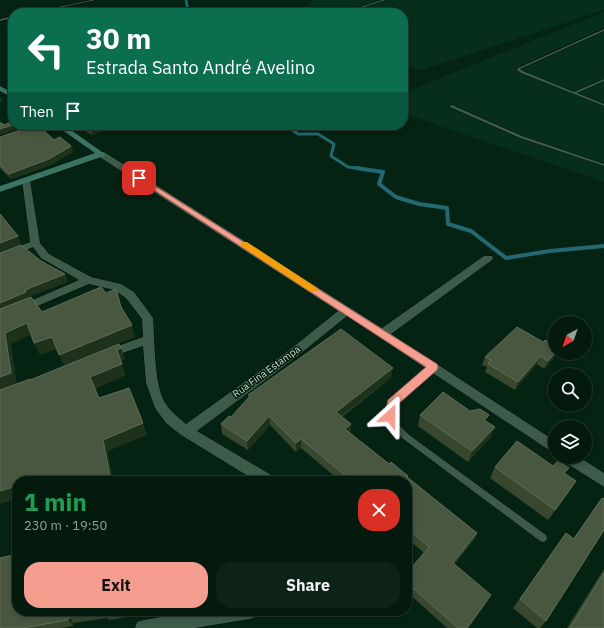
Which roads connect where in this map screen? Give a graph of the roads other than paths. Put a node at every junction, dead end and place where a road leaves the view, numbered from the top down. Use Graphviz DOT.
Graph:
graph roads {
  1 [pos="95,0"];
  2 [pos="385,0"];
  3 [pos="56,8"];
  4 [pos="358,8"];
  5 [pos="604,30"];
  6 [pos="604,80"];
  7 [pos="574,93"];
  8 [pos="604,105"];
  9 [pos="451,106"];
  10 [pos="29,130"];
  11 [pos="66,130"];
  12 [pos="0,140"];
  13 [pos="101,154"];
  14 [pos="604,165"];
  15 [pos="26,180"];
  16 [pos="0,189"];
  17 [pos="35,243"];
  18 [pos="0,258"];
  19 [pos="488,258"];
  20 [pos="88,280"];
  21 [pos="346,311"];
  22 [pos="0,318"];
  23 [pos="382,334"];
  24 [pos="149,339"];
  25 [pos="94,360"];
  26 [pos="434,367"];
  27 [pos="186,431"];
  28 [pos="548,443"];
  29 [pos="578,464"];
  30 [pos="260,476"];
  31 [pos="604,481"];
  32 [pos="543,538"];
  33 [pos="219,616"];
  34 [pos="143,628"];
  1 -- 3 [label="lane"];
  2 -- 4 [label="lane"];
  5 -- 7 [label="lane"];
  6 -- 7 [label="lane"];
  7 -- 8 [label="lane"];
  9 -- 14 [label="lane"];
  10 -- 12 [label="street"];
  11 -- 13 [label="main road"];
  13 -- 15 [label="main road"];
  13 -- 21 [label="street"];
  15 -- 16 [label="main road"];
  15 -- 17 [label="street"];
  17 -- 18 [label="street"];
  17 -- 20 [label="street"];
  19 -- 23 [label="street"];
  20 -- 22 [label="street"];
  20 -- 24 [label="street"];
  21 -- 23 [label="street"];
  21 -- 27 [label="street, Rua Fina Estampa"];
  23 -- 26 [label="street"];
  24 -- 25 [label="street"];
  24 -- 27 [label="street"];
  26 -- 28 [label="street"];
  26 -- 32 [label="lane"];
  27 -- 30 [label="street"];
  29 -- 31 [label="street"];
  33 -- 34 [label="street"];
}
